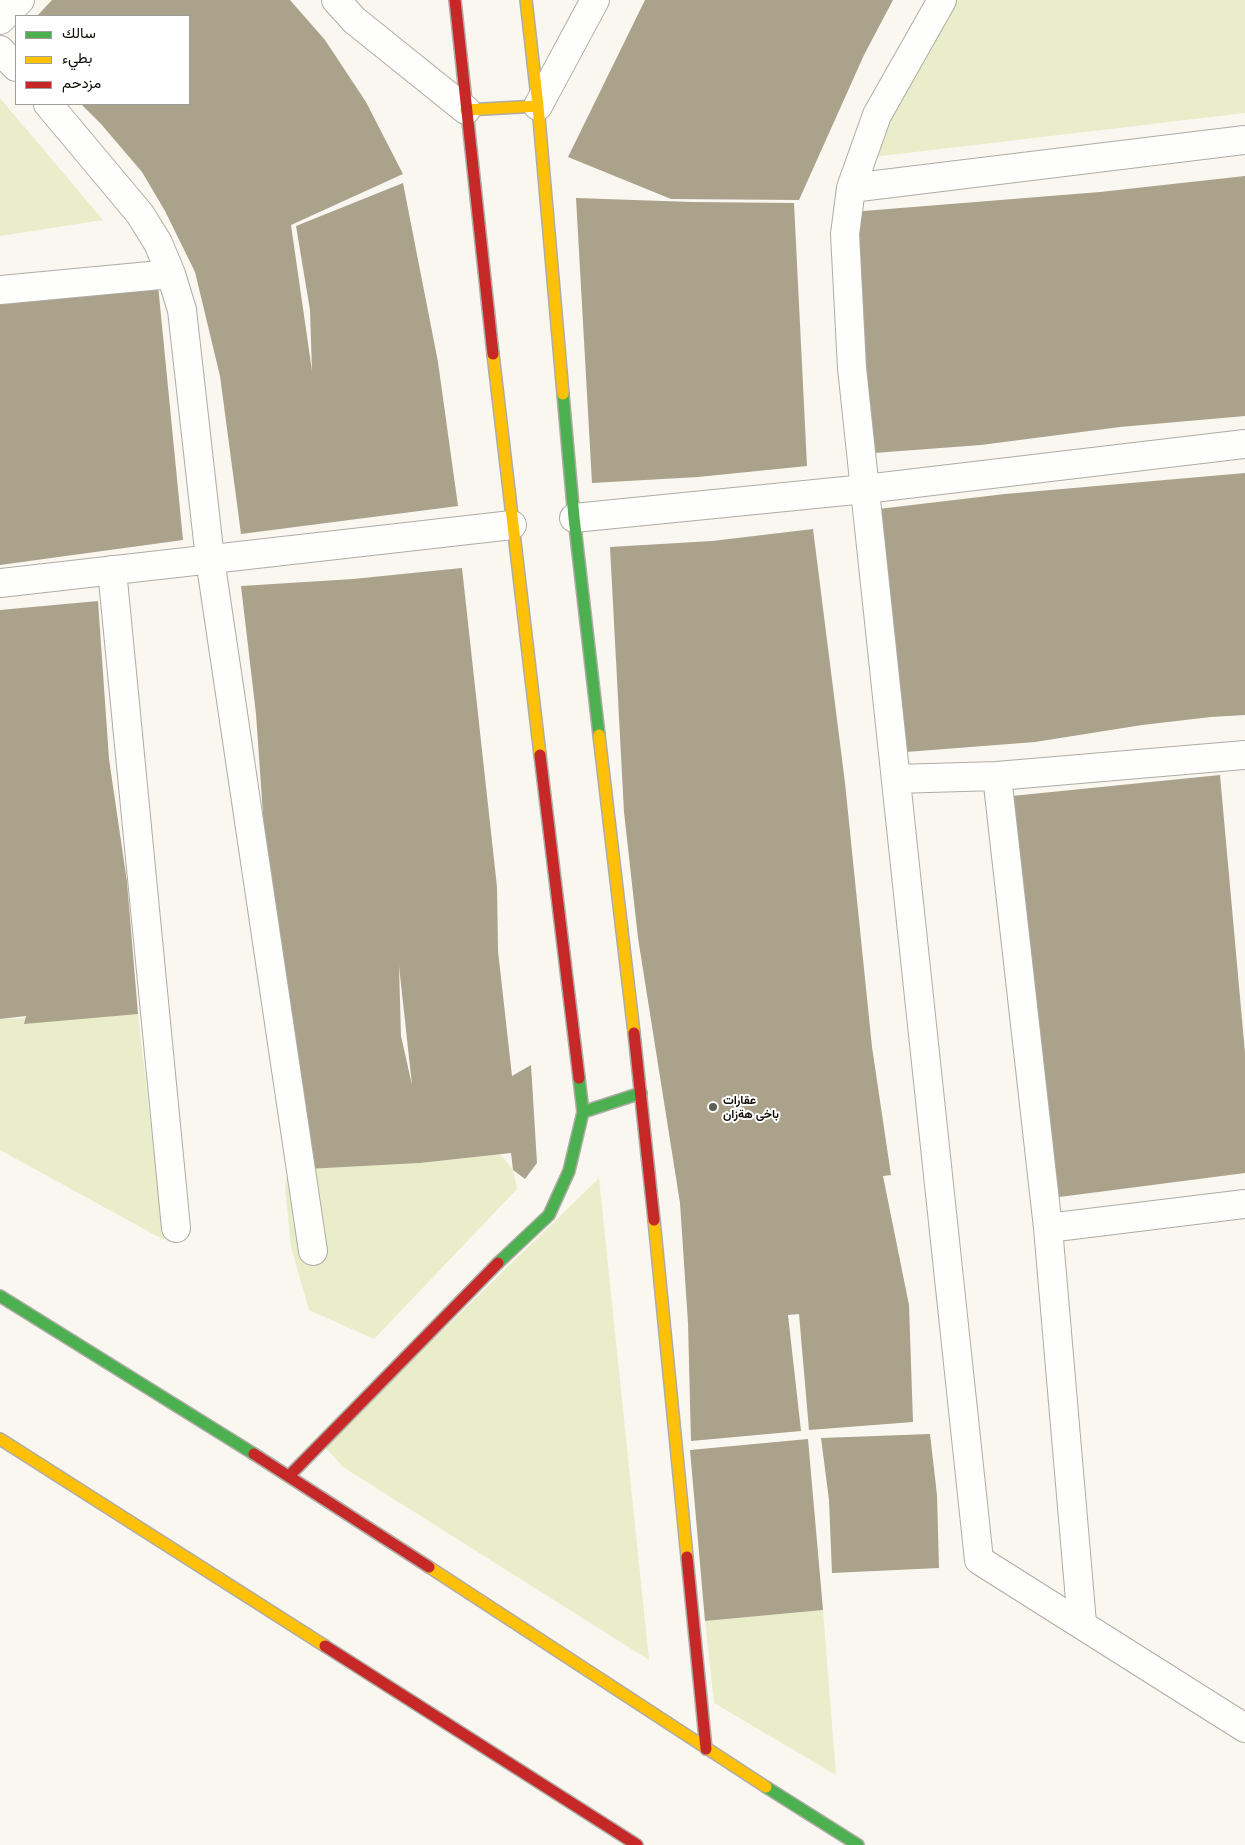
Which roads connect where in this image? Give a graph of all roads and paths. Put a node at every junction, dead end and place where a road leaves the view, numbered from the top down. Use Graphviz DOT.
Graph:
graph roads {
  1 [pos="20,0"];
  2 [pos="336,0"];
  3 [pos="455,0"];
  4 [pos="526,0"];
  5 [pos="594,0"];
  6 [pos="942,0"];
  7 [pos="0,20"];
  8 [pos="0,50"];
  9 [pos="15,66"];
  10 [pos="49,105"];
  11 [pos="538,106"];
  12 [pos="466,110"];
  13 [pos="1245,140"];
  14 [pos="851,188"];
  15 [pos="171,274"];
  16 [pos="0,290"];
  17 [pos="1245,444"];
  18 [pos="865,489"];
  19 [pos="574,518"];
  20 [pos="512,525"];
  21 [pos="210,559"];
  22 [pos="112,570"];
  23 [pos="0,583"];
  24 [pos="1245,755"];
  25 [pos="998,776"];
  26 [pos="896,779"];
  27 [pos="642,1093"];
  28 [pos="583,1112"];
  29 [pos="1245,1204"];
  30 [pos="176,1228"];
  31 [pos="1048,1228"];
  32 [pos="312,1251"];
  33 [pos="0,1296"];
  34 [pos="0,1439"];
  35 [pos="289,1476"];
  36 [pos="1082,1623"];
  37 [pos="1245,1728"];
  38 [pos="706,1749"];
  39 [pos="637,1845"];
  40 [pos="858,1845"];
  1 -- 7 [label="street"];
  2 -- 12 [label="street"];
  3 -- 12 [label="street"];
  4 -- 11 [label="street"];
  5 -- 11 [label="street"];
  6 -- 14 [label="street"];
  8 -- 9 [label="street"];
  10 -- 15 [label="street"];
  11 -- 12 [label="street"];
  11 -- 19 [label="street"];
  12 -- 20 [label="street"];
  13 -- 14 [label="street"];
  14 -- 18 [label="street"];
  15 -- 16 [label="street"];
  15 -- 21 [label="street"];
  17 -- 18 [label="street"];
  18 -- 19 [label="street"];
  18 -- 26 [label="street"];
  19 -- 27 [label="street"];
  20 -- 21 [label="street"];
  20 -- 28 [label="street"];
  21 -- 22 [label="street"];
  21 -- 32 [label="street"];
  22 -- 23 [label="street"];
  22 -- 30 [label="street"];
  24 -- 25 [label="street"];
  25 -- 26 [label="street"];
  25 -- 31 [label="street"];
  26 -- 36 [label="street"];
  27 -- 28 [label="street"];
  27 -- 38 [label="street"];
  28 -- 35 [label="street"];
  29 -- 31 [label="street"];
  31 -- 36 [label="street"];
  33 -- 35 [label="street"];
  34 -- 39 [label="street"];
  35 -- 38 [label="street"];
  36 -- 37 [label="street"];
  38 -- 40 [label="street"];
}
